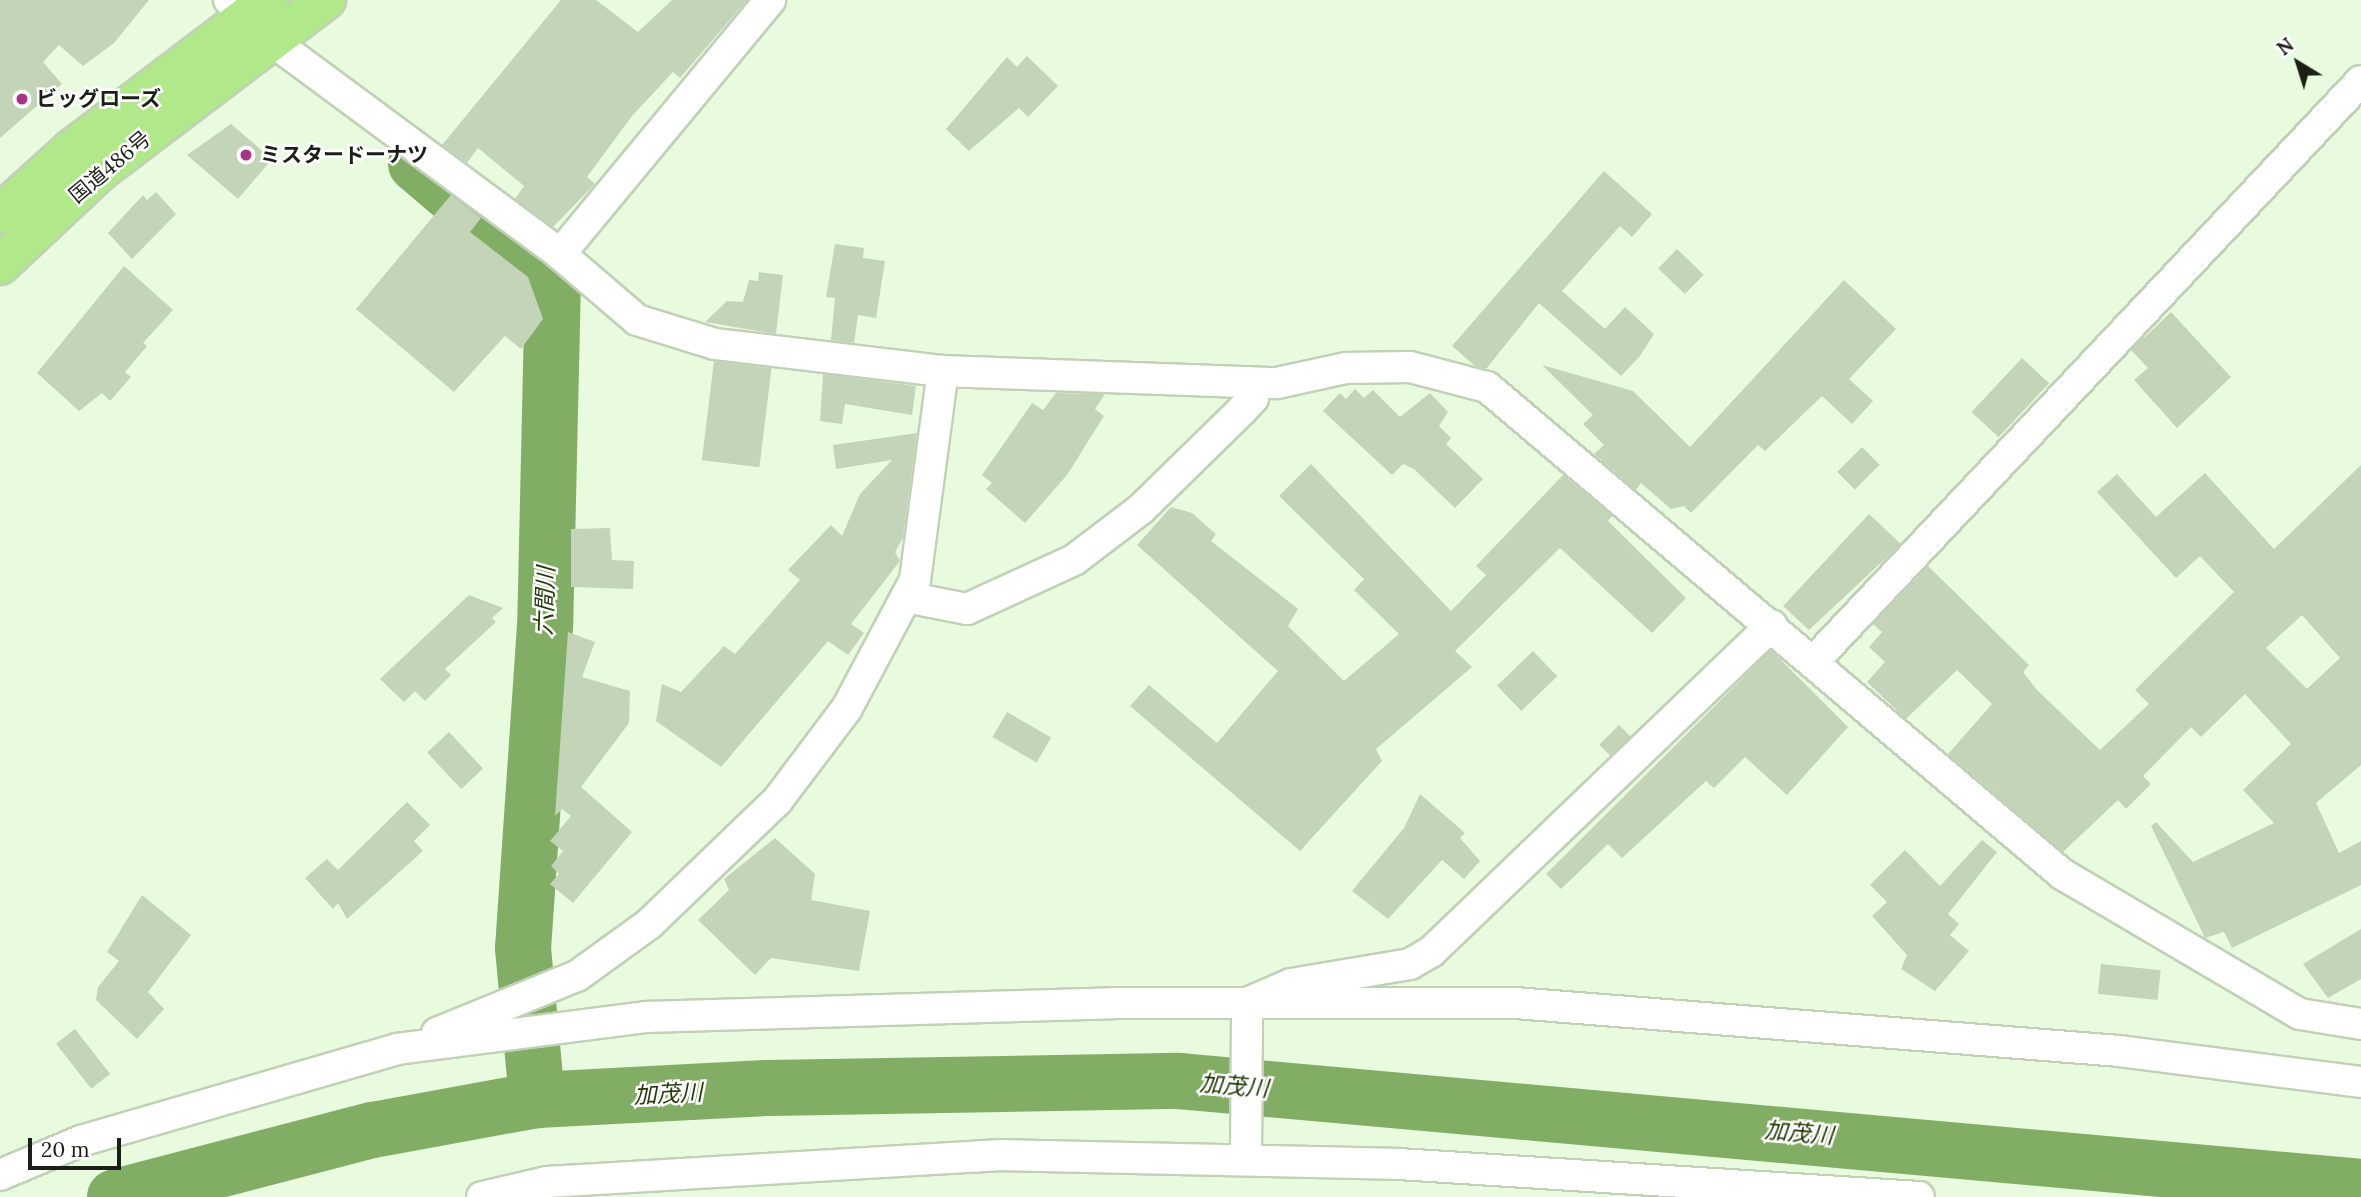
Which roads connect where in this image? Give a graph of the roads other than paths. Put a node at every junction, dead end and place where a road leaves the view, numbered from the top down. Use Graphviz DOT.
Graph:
graph roads {
  1 [pos="326,0"];
  2 [pos="770,0"];
  3 [pos="254,14"];
  4 [pos="2361,80"];
  5 [pos="0,214"];
  6 [pos="559,254"];
  7 [pos="0,265"];
  8 [pos="943,371"];
  9 [pos="1250,382"];
  10 [pos="906,597"];
  11 [pos="1772,625"];
  12 [pos="1814,662"];
  13 [pos="1247,1003"];
  14 [pos="2361,1024"];
  15 [pos="397,1049"];
  16 [pos="2361,1082"];
  17 [pos="1246,1160"];
  18 [pos="0,1175"];
  19 [pos="1671,1188"];
  20 [pos="482,1197"];
  21 [pos="1919,1197"];
  1 -- 3 [label="highway, 国道486号"];
  2 -- 6 [label="street"];
  3 -- 5 [label="highway, 国道486号"];
  3 -- 6 [label="street"];
  3 -- 7 [label="highway, 国道486号"];
  4 -- 12 [label="street"];
  6 -- 8 [label="street"];
  8 -- 9 [label="street"];
  8 -- 10 [label="street"];
  9 -- 10 [label="street"];
  9 -- 11 [label="street"];
  10 -- 15 [label="street"];
  11 -- 12 [label="street"];
  11 -- 13 [label="street"];
  12 -- 14 [label="street"];
  13 -- 15 [label="street"];
  13 -- 16 [label="street"];
  13 -- 17 [label="street"];
  15 -- 18 [label="street"];
  17 -- 19 [label="street"];
  17 -- 20 [label="street"];
  19 -- 21 [label="street"];
}
